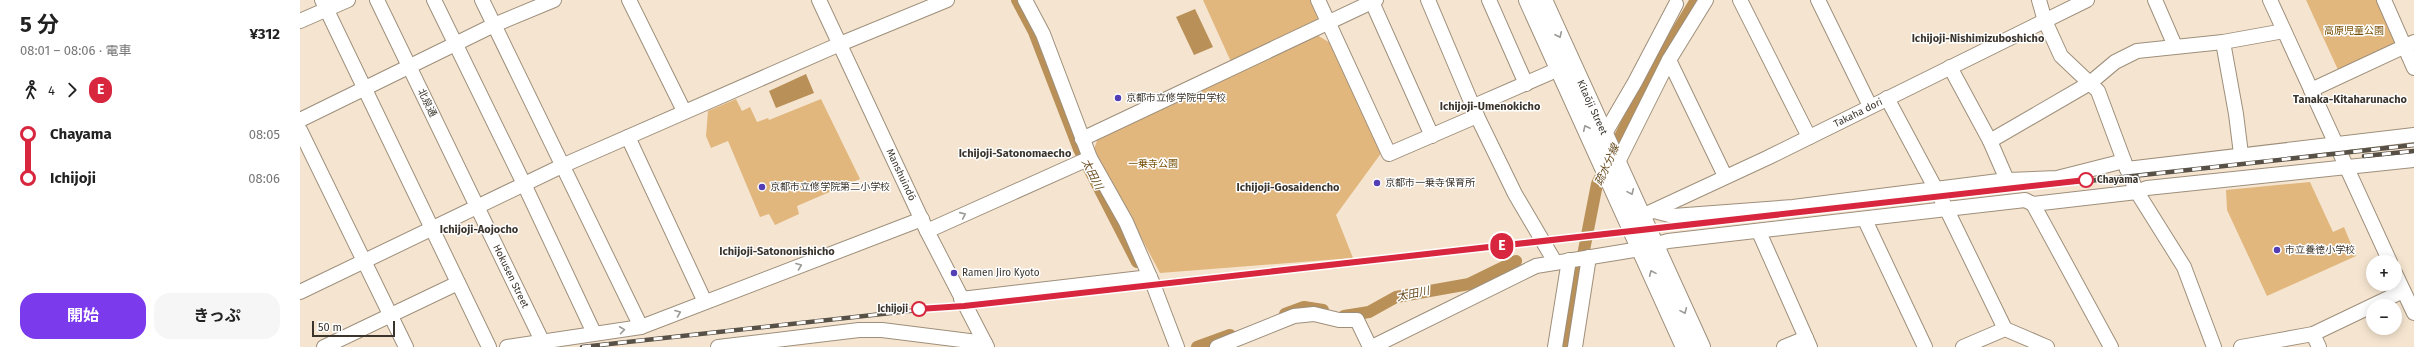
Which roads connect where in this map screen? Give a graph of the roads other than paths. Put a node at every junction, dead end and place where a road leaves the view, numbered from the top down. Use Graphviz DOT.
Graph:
graph roads {
  1 [pos="348,0"];
  2 [pos="377,0"];
  3 [pos="434,0"];
  4 [pos="482,0"];
  5 [pos="554,0"];
  6 [pos="629,0"];
  7 [pos="819,0"];
  8 [pos="947,0"];
  9 [pos="1025,0"];
  10 [pos="1318,0"];
  11 [pos="1428,0"];
  12 [pos="1489,0"];
  13 [pos="1528,0"];
  14 [pos="1543,0"];
  15 [pos="1706,0"];
  16 [pos="1740,0"];
  17 [pos="1818,0"];
  18 [pos="2039,0"];
  19 [pos="2087,0"];
  20 [pos="2155,0"];
  21 [pos="2270,0"];
  22 [pos="2384,0"];
  23 [pos="1374,1"];
  24 [pos="324,4"];
  25 [pos="1681,14"];
  26 [pos="300,21"];
  27 [pos="2045,21"];
  28 [pos="1328,23"];
  29 [pos="494,26"];
  30 [pos="2284,31"];
  31 [pos="2223,42"];
  32 [pos="840,44"];
  33 [pos="2409,44"];
  34 [pos="456,45"];
  35 [pos="2175,46"];
  36 [pos="1668,60"];
  37 [pos="1565,66"];
  38 [pos="410,67"];
  39 [pos="1950,67"];
  40 [pos="2414,68"];
  41 [pos="2090,83"];
  42 [pos="1526,84"];
  43 [pos="365,89"];
  44 [pos="2311,90"];
  45 [pos="1887,98"];
  46 [pos="1870,106"];
  47 [pos="684,111"];
  48 [pos="1475,111"];
  49 [pos="300,120"];
  50 [pos="300,130"];
  51 [pos="2414,135"];
  52 [pos="1432,136"];
  53 [pos="628,137"];
  54 [pos="1809,137"];
  55 [pos="1082,140"];
  56 [pos="1990,141"];
  57 [pos="2336,145"];
  58 [pos="2240,154"];
  59 [pos="1608,158"];
  60 [pos="1086,159"];
  61 [pos="2414,160"];
  62 [pos="564,165"];
  63 [pos="2126,165"];
  64 [pos="2347,168"];
  65 [pos="1725,176"];
  66 [pos="2007,180"];
  67 [pos="524,184"];
  68 [pos="1936,189"];
  69 [pos="2137,192"];
  70 [pos="2033,204"];
  71 [pos="477,206"];
  72 [pos="1947,210"];
  73 [pos="1641,216"];
  74 [pos="1865,220"];
  75 [pos="925,225"];
  76 [pos="432,229"];
  77 [pos="1759,232"];
  78 [pos="1648,247"];
  79 [pos="2387,255"];
  80 [pos="1579,258"];
  81 [pos="365,262"];
  82 [pos="1555,262"];
  83 [pos="1145,278"];
  84 [pos="458,283"];
  85 [pos="2403,291"];
  86 [pos="300,292"];
  87 [pos="961,299"];
  88 [pos="706,302"];
  89 [pos="2414,313"];
  90 [pos="391,315"];
  91 [pos="641,327"];
  92 [pos="2005,329"];
  93 [pos="594,334"];
  94 [pos="2313,334"];
  95 [pos="1808,342"];
  96 [pos="544,344"];
  97 [pos="755,345"];
  98 [pos="986,345"];
  99 [pos="1177,346"];
  100 [pos="324,347"];
  101 [pos="406,347"];
  102 [pos="489,347"];
  103 [pos="507,347"];
  104 [pos="718,347"];
  105 [pos="1217,347"];
  106 [pos="1371,347"];
  107 [pos="1555,347"];
  108 [pos="1575,347"];
  109 [pos="1685,347"];
  110 [pos="1701,347"];
  111 [pos="1784,347"];
  112 [pos="1925,347"];
  113 [pos="1963,347"];
  114 [pos="2047,347"];
  115 [pos="2111,347"];
  116 [pos="2214,347"];
  117 [pos="2241,347"];
  118 [pos="2319,347"];
  1 -- 24 [label="street"];
  2 -- 38 [label="street, 北泉通"];
  3 -- 34 [label="street"];
  4 -- 29 [label="street"];
  5 -- 29 [label="street"];
  6 -- 47 [label="street"];
  7 -- 32 [label="street, Manshuindō"];
  8 -- 32 [label="street"];
  9 -- 55 [label="street"];
  10 -- 28 [label="street"];
  11 -- 48 [label="street"];
  12 -- 42 [label="street"];
  13 -- 37 [label="main road, Kitaōji Street"];
  14 -- 37 [label="main road, Kitaōji Street, one-way"];
  15 -- 25 [label="street"];
  16 -- 54 [label="street"];
  17 -- 46 [label="street"];
  18 -- 27 [label="street"];
  19 -- 27 [label="street, Takaha dori"];
  20 -- 35 [label="street"];
  21 -- 30 [label="street"];
  22 -- 33 [label="street"];
  23 -- 28 [label="street"];
  23 -- 52 [label="street"];
  24 -- 26 [label="street"];
  24 -- 43 [label="street"];
  25 -- 36 [label="street"];
  25 -- 59 [label="street"];
  27 -- 39 [label="street, Takaha dori"];
  27 -- 41 [label="street"];
  28 -- 52 [label="street"];
  28 -- 55 [label="street"];
  29 -- 34 [label="street"];
  29 -- 62 [label="street"];
  30 -- 31 [label="street"];
  30 -- 44 [label="street"];
  31 -- 35 [label="street"];
  31 -- 58 [label="street"];
  32 -- 47 [label="street"];
  32 -- 75 [label="street, Manshuindō"];
  33 -- 40 [label="street"];
  33 -- 44 [label="street"];
  34 -- 38 [label="street"];
  34 -- 67 [label="street"];
  35 -- 41 [label="street"];
  36 -- 59 [label="street"];
  36 -- 65 [label="street"];
  37 -- 42 [label="street"];
  37 -- 59 [label="main road, Kitaōji Street"];
  38 -- 43 [label="street"];
  38 -- 71 [label="street, 北泉通"];
  39 -- 45 [label="street, Takaha dori"];
  39 -- 56 [label="street"];
  41 -- 56 [label="street"];
  41 -- 63 [label="street"];
  42 -- 48 [label="street"];
  43 -- 49 [label="street"];
  43 -- 76 [label="street"];
  44 -- 57 [label="street"];
  45 -- 46 [label="street, Takaha dori"];
  45 -- 68 [label="street"];
  46 -- 54 [label="street, Takaha dori"];
  47 -- 53 [label="street"];
  48 -- 52 [label="street"];
  48 -- 82 [label="street"];
  50 -- 81 [label="street"];
  51 -- 57 [label="street"];
  53 -- 62 [label="street"];
  53 -- 88 [label="street"];
  54 -- 65 [label="street, Takaha dori"];
  55 -- 60 [label="street"];
  56 -- 66 [label="street"];
  57 -- 58 [label="street"];
  57 -- 64 [label="street"];
  58 -- 63 [label="street"];
  59 -- 73 [label="main road, Kitaōji Street"];
  75 -- 60 [label="street, one-way"];
  60 -- 83 [label="street"];
  61 -- 64 [label="street"];
  62 -- 67 [label="street"];
  62 -- 91 [label="street"];
  63 -- 66 [label="street"];
  63 -- 69 [label="street"];
  64 -- 69 [label="street"];
  64 -- 79 [label="street"];
  65 -- 73 [label="street, Takaha dori"];
  66 -- 68 [label="street"];
  67 -- 71 [label="street"];
  67 -- 93 [label="street"];
  68 -- 72 [label="street"];
  68 -- 73 [label="street"];
  69 -- 70 [label="street"];
  69 -- 116 [label="street"];
  70 -- 72 [label="street"];
  70 -- 115 [label="street"];
  71 -- 76 [label="street"];
  71 -- 96 [label="street, Hokusen Street"];
  72 -- 74 [label="street"];
  72 -- 92 [label="street"];
  73 -- 78 [label="main road, Kitaōji Street"];
  74 -- 77 [label="street"];
  74 -- 112 [label="street"];
  75 -- 87 [label="street, Manshuindō"];
  88 -- 75 [label="street, one-way"];
  76 -- 81 [label="street"];
  76 -- 84 [label="street"];
  77 -- 78 [label="street"];
  77 -- 95 [label="street"];
  78 -- 80 [label="street"];
  109 -- 78 [label="main road, Kitaōji Street, one-way"];
  78 -- 110 [label="main road, Kitaōji Street, one-way"];
  80 -- 82 [label="street"];
  80 -- 107 [label="street"];
  80 -- 108 [label="street"];
  81 -- 86 [label="street"];
  81 -- 90 [label="street"];
  82 -- 106 [label="street"];
  83 -- 87 [label="street"];
  83 -- 99 [label="street"];
  84 -- 90 [label="street"];
  84 -- 102 [label="street"];
  85 -- 89 [label="street"];
  85 -- 94 [label="street"];
  87 -- 98 [label="street, Manshuindō"];
  91 -- 88 [label="street, one-way"];
  90 -- 100 [label="street"];
  90 -- 101 [label="street"];
  93 -- 91 [label="street, one-way"];
  92 -- 113 [label="street"];
  92 -- 114 [label="street"];
  93 -- 96 [label="street"];
  94 -- 117 [label="street"];
  94 -- 118 [label="street"];
  95 -- 111 [label="street"];
  96 -- 103 [label="street"];
  97 -- 98 [label="street"];
  97 -- 104 [label="street"];
  105 -- 106 [label="street"];
}
